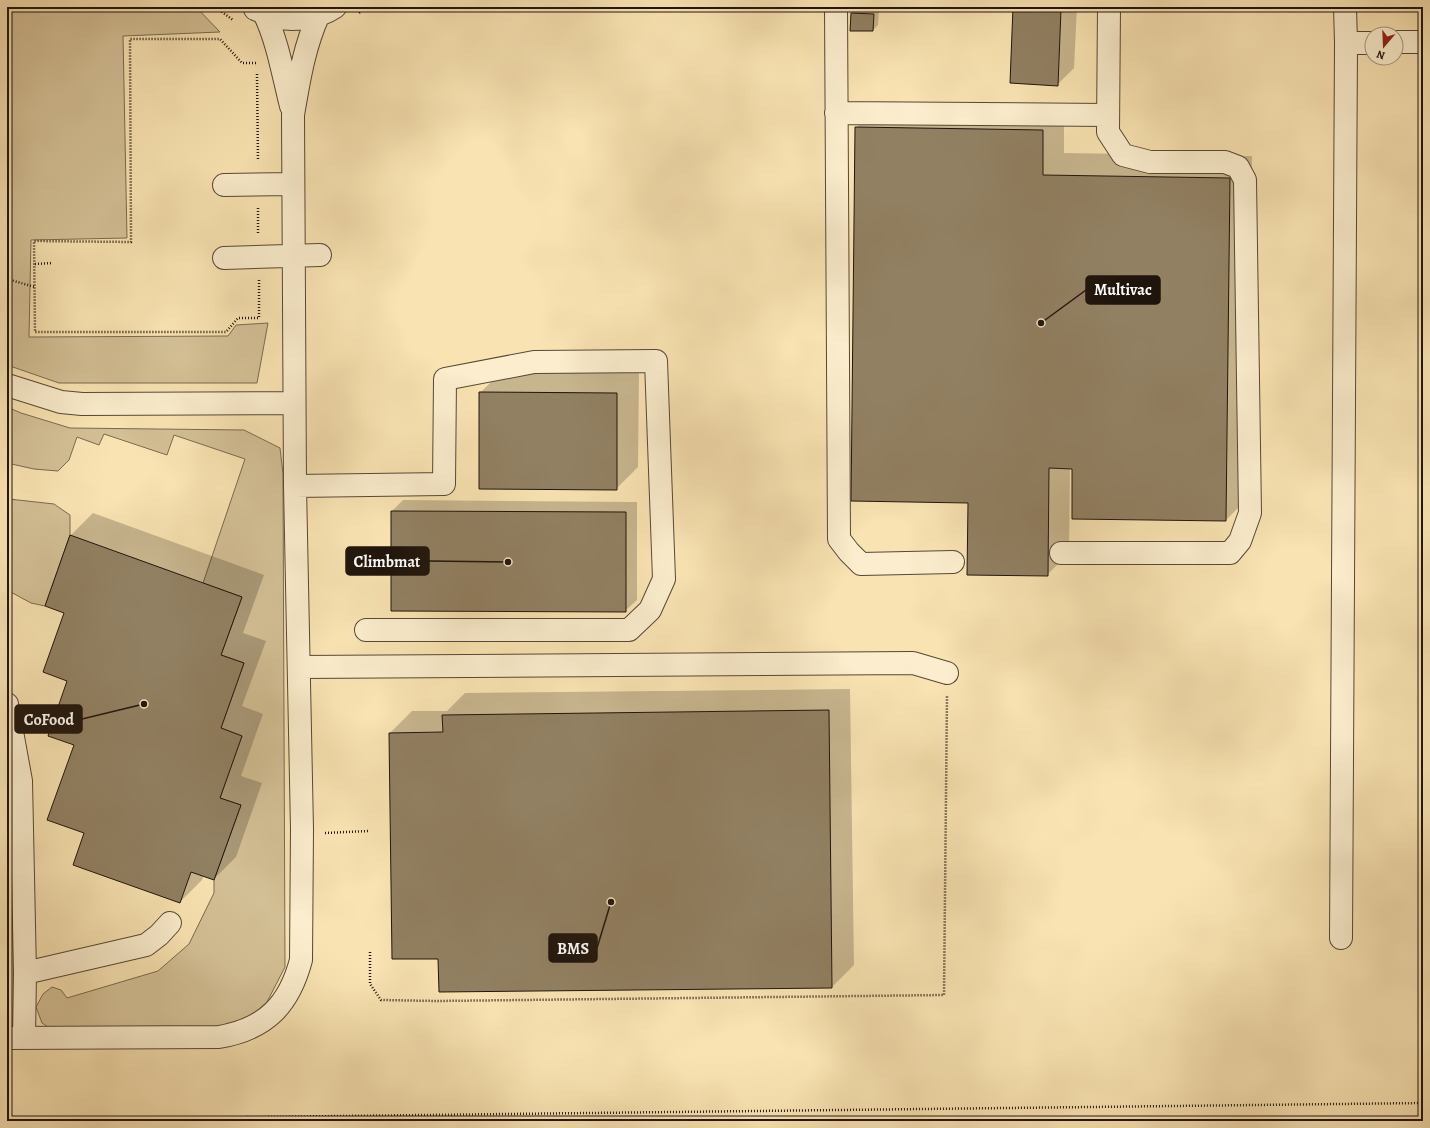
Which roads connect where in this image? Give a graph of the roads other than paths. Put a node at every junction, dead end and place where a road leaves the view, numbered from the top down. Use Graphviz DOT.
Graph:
graph roads {
  1 [pos="836,7"];
  2 [pos="1109,7"];
  3 [pos="1346,7"];
  4 [pos="257,10"];
  5 [pos="327,11"];
  6 [pos="1404,42"];
  7 [pos="1423,42"];
  8 [pos="1364,43"];
  9 [pos="1346,44"];
  10 [pos="836,113"];
  11 [pos="293,115"];
  12 [pos="1108,115"];
  13 [pos="293,184"];
  14 [pos="224,185"];
  15 [pos="320,255"];
  16 [pos="293,256"];
  17 [pos="224,258"];
  18 [pos="7,385"];
  19 [pos="294,404"];
  20 [pos="295,486"];
  21 [pos="1061,553"];
  22 [pos="953,562"];
  23 [pos="366,630"];
  24 [pos="299,667"];
  25 [pos="947,673"];
  26 [pos="7,704"];
  27 [pos="170,923"];
  28 [pos="1341,938"];
  29 [pos="25,973"];
  30 [pos="16,1038"];
  1 -- 10 [label="street"];
  2 -- 12 [label="street"];
  3 -- 9 [label="street"];
  4 -- 5 [label="street"];
  4 -- 11 [label="street"];
  5 -- 11 [label="street"];
  6 -- 7 [label="street"];
  8 -- 9 [label="street"];
  9 -- 28 [label="street"];
  10 -- 12 [label="street"];
  10 -- 22 [label="street"];
  11 -- 13 [label="street"];
  12 -- 21 [label="street"];
  13 -- 14 [label="street"];
  13 -- 16 [label="street"];
  15 -- 16 [label="street"];
  16 -- 17 [label="street"];
  16 -- 19 [label="street"];
  18 -- 19 [label="street"];
  19 -- 20 [label="street"];
  20 -- 23 [label="street"];
  20 -- 24 [label="street"];
  24 -- 25 [label="street"];
  24 -- 30 [label="street"];
  26 -- 29 [label="street"];
  27 -- 29 [label="street"];
  29 -- 30 [label="street"];
}
